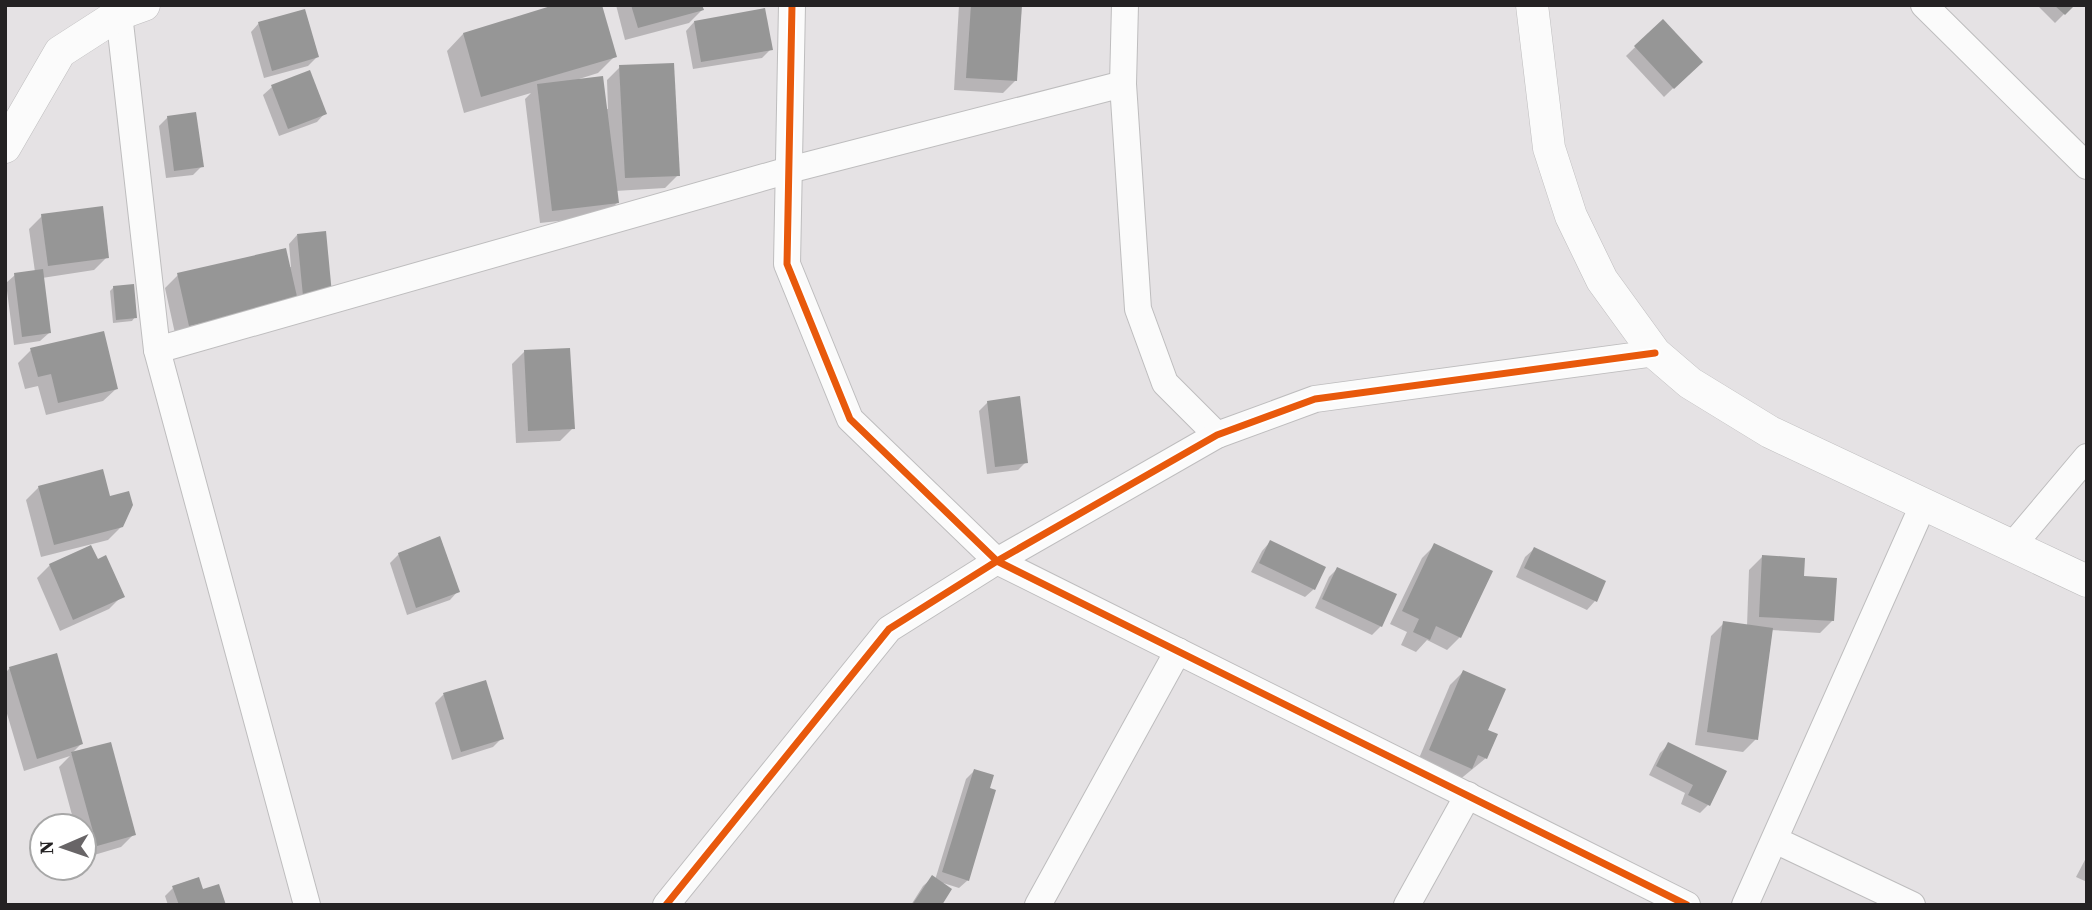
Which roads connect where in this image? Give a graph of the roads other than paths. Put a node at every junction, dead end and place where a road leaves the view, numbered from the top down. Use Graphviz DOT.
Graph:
graph roads {
  1 [pos="792,5"];
  2 [pos="1125,5"];
  3 [pos="1532,5"];
  4 [pos="1924,5"];
  5 [pos="131,10"];
  6 [pos="1123,84"];
  7 [pos="5,147"];
  8 [pos="2087,166"];
  9 [pos="789,170"];
  10 [pos="157,350"];
  11 [pos="1655,353"];
  12 [pos="1217,435"];
  13 [pos="2087,457"];
  14 [pos="1924,503"];
  15 [pos="2012,546"];
  16 [pos="997,561"];
  17 [pos="2087,581"];
  18 [pos="1178,651"];
  19 [pos="1468,796"];
  20 [pos="1775,840"];
  21 [pos="307,905"];
  22 [pos="666,905"];
  23 [pos="1038,905"];
  24 [pos="1407,905"];
  25 [pos="1687,905"];
  26 [pos="1745,905"];
  27 [pos="1912,905"];
  1 -- 9 [label="street"];
  2 -- 6 [label="street"];
  3 -- 11 [label="street"];
  4 -- 8 [label="street"];
  5 -- 7 [label="street"];
  5 -- 10 [label="street"];
  6 -- 9 [label="street"];
  6 -- 12 [label="street"];
  9 -- 10 [label="street"];
  9 -- 16 [label="street"];
  10 -- 21 [label="street"];
  11 -- 12 [label="street"];
  11 -- 14 [label="street"];
  12 -- 16 [label="street"];
  13 -- 15 [label="street"];
  14 -- 15 [label="street"];
  14 -- 20 [label="street"];
  15 -- 17 [label="street"];
  16 -- 18 [label="street"];
  16 -- 22 [label="street"];
  18 -- 19 [label="street"];
  18 -- 23 [label="street"];
  19 -- 24 [label="street"];
  19 -- 25 [label="street"];
  20 -- 26 [label="street"];
  20 -- 27 [label="street"];
}
